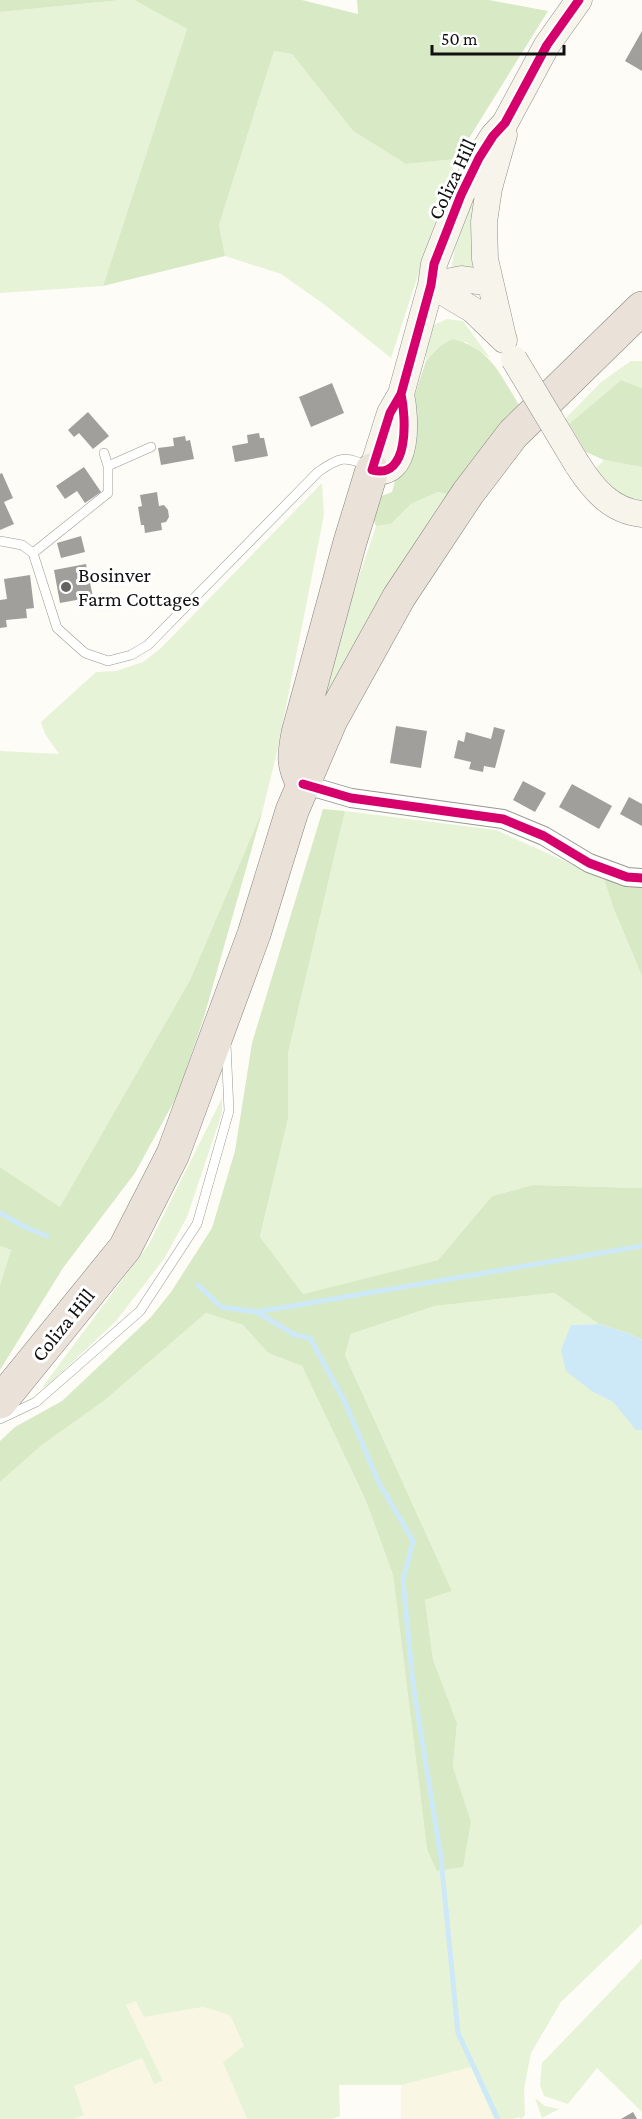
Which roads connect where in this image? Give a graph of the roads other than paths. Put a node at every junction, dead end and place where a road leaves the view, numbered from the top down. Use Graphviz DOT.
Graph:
graph roads {
  1 [pos="579,0"];
  2 [pos="505,123"];
  3 [pos="431,285"];
  4 [pos="485,296"];
  5 [pos="642,308"];
  6 [pos="642,340"];
  7 [pos="601,346"];
  8 [pos="151,447"];
  9 [pos="104,453"];
  10 [pos="108,466"];
  11 [pos="372,470"];
  12 [pos="642,514"];
  13 [pos="0,541"];
  14 [pos="33,554"];
  15 [pos="303,784"];
  16 [pos="642,878"];
  17 [pos="225,1012"];
  18 [pos="0,1402"];
  19 [pos="0,1419"];
  1 -- 2 [label="street, Coliza Hill"];
  2 -- 3 [label="street, Coliza Hill"];
  2 -- 4 [label="street"];
  3 -- 4 [label="street"];
  3 -- 11 [label="street, Coliza Hill"];
  4 -- 12 [label="street, bridge"];
  5 -- 7 [label="highway, Coliza Hill"];
  6 -- 7 [label="highway"];
  7 -- 15 [label="highway, Coliza Hill"];
  8 -- 10 [label="lane"];
  9 -- 10 [label="lane"];
  10 -- 14 [label="lane"];
  11 -- 14 [label="lane"];
  11 -- 15 [label="highway"];
  13 -- 14 [label="lane"];
  15 -- 16 [label="street"];
  15 -- 17 [label="highway, Coliza Hill"];
  17 -- 18 [label="highway, Coliza Hill"];
  17 -- 19 [label="lane"];
}
